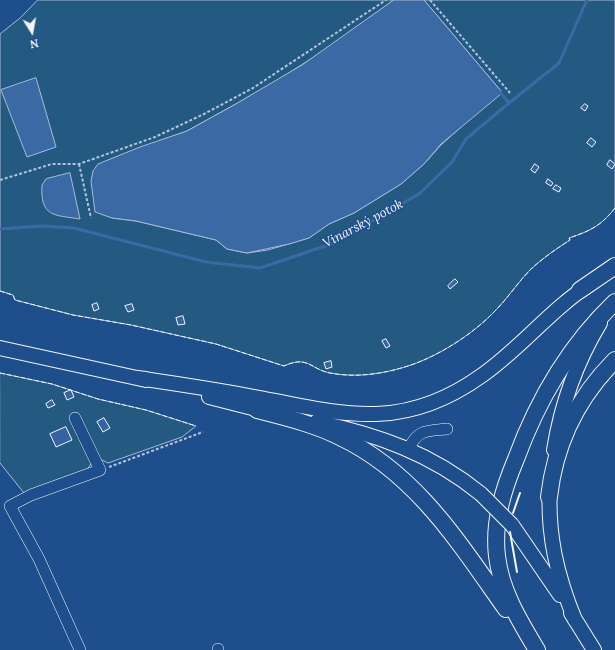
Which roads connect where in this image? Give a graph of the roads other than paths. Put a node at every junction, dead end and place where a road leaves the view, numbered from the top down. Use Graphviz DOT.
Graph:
graph roads {
  1 [pos="615,266"];
  2 [pos="615,271"];
  3 [pos="580,290"];
  4 [pos="615,302"];
  5 [pos="0,348"];
  6 [pos="615,360"];
  7 [pos="138,378"];
  8 [pos="256,410"];
  9 [pos="75,418"];
  10 [pos="447,429"];
  11 [pos="409,449"];
  12 [pos="550,497"];
  13 [pos="575,620"];
  14 [pos="80,650"];
  15 [pos="536,650"];
  16 [pos="594,650"];
  1 -- 3 [label="highway"];
  2 -- 3 [label="main road"];
  3 -- 7 [label="main road"];
  4 -- 12 [label="main road"];
  4 -- 15 [label="highway"];
  5 -- 7 [label="main road"];
  6 -- 12 [label="highway"];
  7 -- 8 [label="main road"];
  8 -- 11 [label="main road"];
  8 -- 15 [label="highway"];
  9 -- 14 [label="street"];
  10 -- 11 [label="street"];
  11 -- 13 [label="main road, bridge"];
  12 -- 13 [label="main road"];
  13 -- 16 [label="main road"];
}
